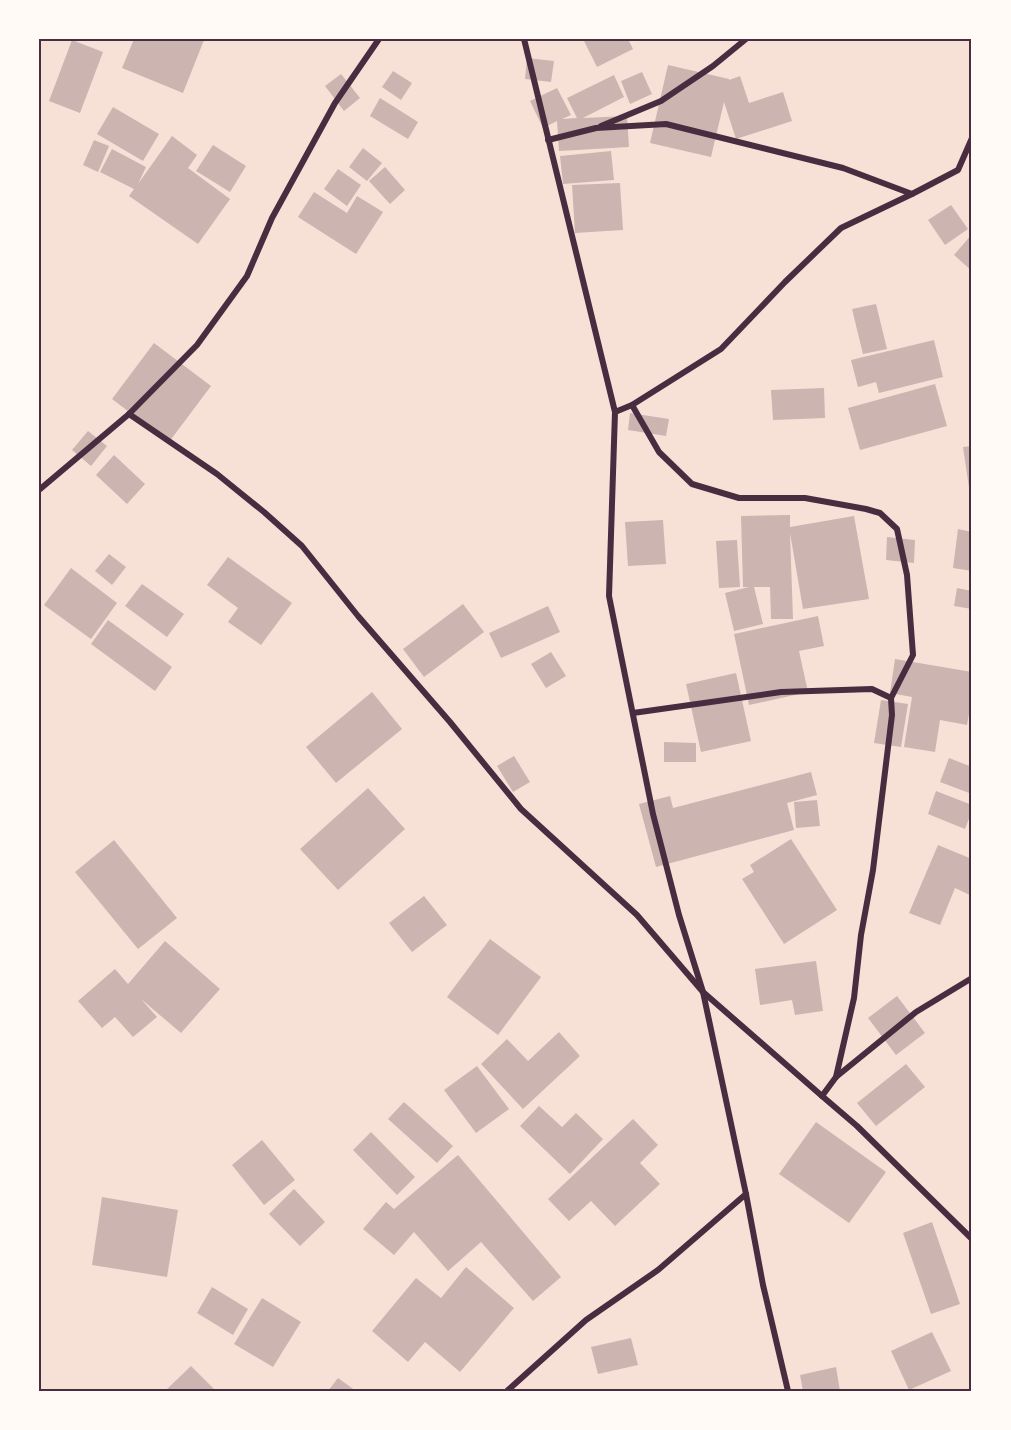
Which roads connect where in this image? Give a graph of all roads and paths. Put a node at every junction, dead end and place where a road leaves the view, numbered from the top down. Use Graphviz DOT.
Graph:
graph roads {
  1 [pos="379,39"];
  2 [pos="524,39"];
  3 [pos="746,39"];
  4 [pos="596,128"];
  5 [pos="972,138"];
  6 [pos="548,140"];
  7 [pos="912,194"];
  8 [pos="632,405"];
  9 [pos="615,412"];
  10 [pos="129,414"];
  11 [pos="39,490"];
  12 [pos="891,698"];
  13 [pos="633,713"];
  14 [pos="972,978"];
  15 [pos="703,992"];
  16 [pos="836,1077"];
  17 [pos="822,1096"];
  18 [pos="746,1194"];
  19 [pos="972,1239"];
  20 [pos="507,1391"];
  21 [pos="788,1391"];
  1 -- 10 [label="street"];
  2 -- 6 [label="street"];
  3 -- 4 [label="street"];
  4 -- 6 [label="street"];
  4 -- 7 [label="street"];
  5 -- 7 [label="street"];
  6 -- 9 [label="street"];
  7 -- 8 [label="street"];
  8 -- 9 [label="street"];
  8 -- 12 [label="street"];
  9 -- 13 [label="street"];
  10 -- 11 [label="street"];
  10 -- 15 [label="street"];
  12 -- 13 [label="street"];
  12 -- 16 [label="street"];
  13 -- 15 [label="street"];
  14 -- 16 [label="street"];
  15 -- 17 [label="street"];
  15 -- 18 [label="street"];
  16 -- 17 [label="street"];
  17 -- 19 [label="street"];
  18 -- 20 [label="street"];
  18 -- 21 [label="street"];
}
